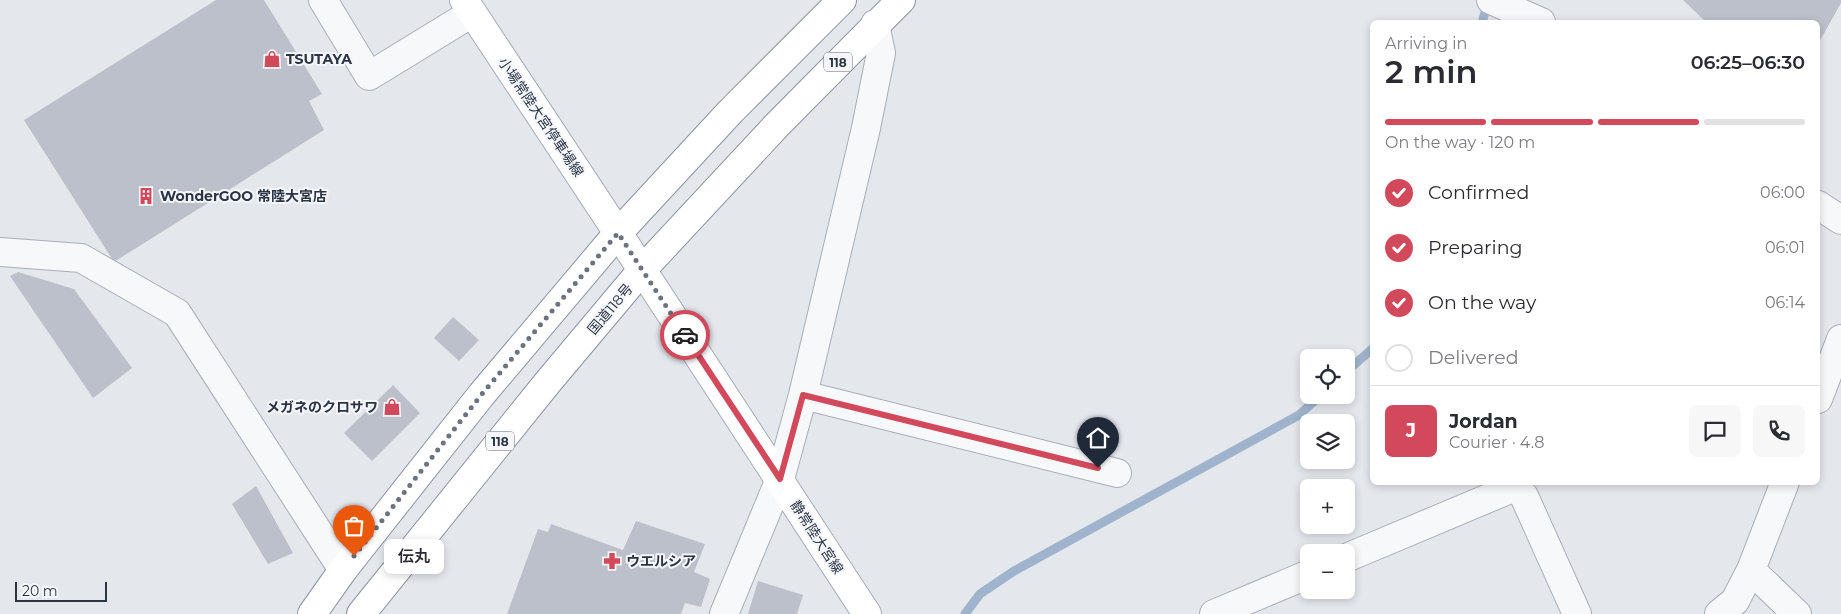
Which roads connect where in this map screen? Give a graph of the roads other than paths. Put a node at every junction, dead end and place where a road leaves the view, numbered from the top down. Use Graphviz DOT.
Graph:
graph roads {
  1 [pos="323,0"];
  2 [pos="842,0"];
  3 [pos="901,0"];
  4 [pos="1491,0"];
  5 [pos="468,7"];
  6 [pos="1536,20"];
  7 [pos="875,24"];
  8 [pos="1820,206"];
  9 [pos="1841,220"];
  10 [pos="618,233"];
  11 [pos="0,252"];
  12 [pos="642,270"];
  13 [pos="1841,339"];
  14 [pos="1820,394"];
  15 [pos="803,395"];
  16 [pos="1117,473"];
  17 [pos="780,479"];
  18 [pos="1784,485"];
  19 [pos="1355,554"];
  20 [pos="343,570"];
  21 [pos="1751,570"];
  22 [pos="1300,578"];
  23 [pos="312,614"];
  24 [pos="361,614"];
  25 [pos="724,614"];
  26 [pos="867,614"];
  27 [pos="1214,614"];
  28 [pos="1577,614"];
  29 [pos="1719,614"];
  30 [pos="1797,614"];
  1 -- 5 [label="street"];
  2 -- 10 [label="main road"];
  3 -- 7 [label="main road, 国道118号 / 118"];
  4 -- 6 [label="street"];
  5 -- 10 [label="main road, 小場常陸大宮停車場線"];
  7 -- 12 [label="main road, 国道118号 / 118"];
  7 -- 15 [label="street"];
  8 -- 9 [label="street"];
  10 -- 12 [label="main road, 静常陸大宮線"];
  10 -- 20 [label="main road"];
  11 -- 20 [label="street"];
  12 -- 17 [label="main road, 静常陸大宮線"];
  12 -- 24 [label="main road, 国道118号 / 118"];
  13 -- 14 [label="street"];
  15 -- 16 [label="street"];
  15 -- 17 [label="street"];
  17 -- 25 [label="street"];
  17 -- 26 [label="main road, 静常陸大宮線"];
  18 -- 21 [label="street"];
  19 -- 28 [label="street"];
  20 -- 23 [label="main road"];
  21 -- 29 [label="street"];
  21 -- 30 [label="street"];
  22 -- 27 [label="street"];
}
